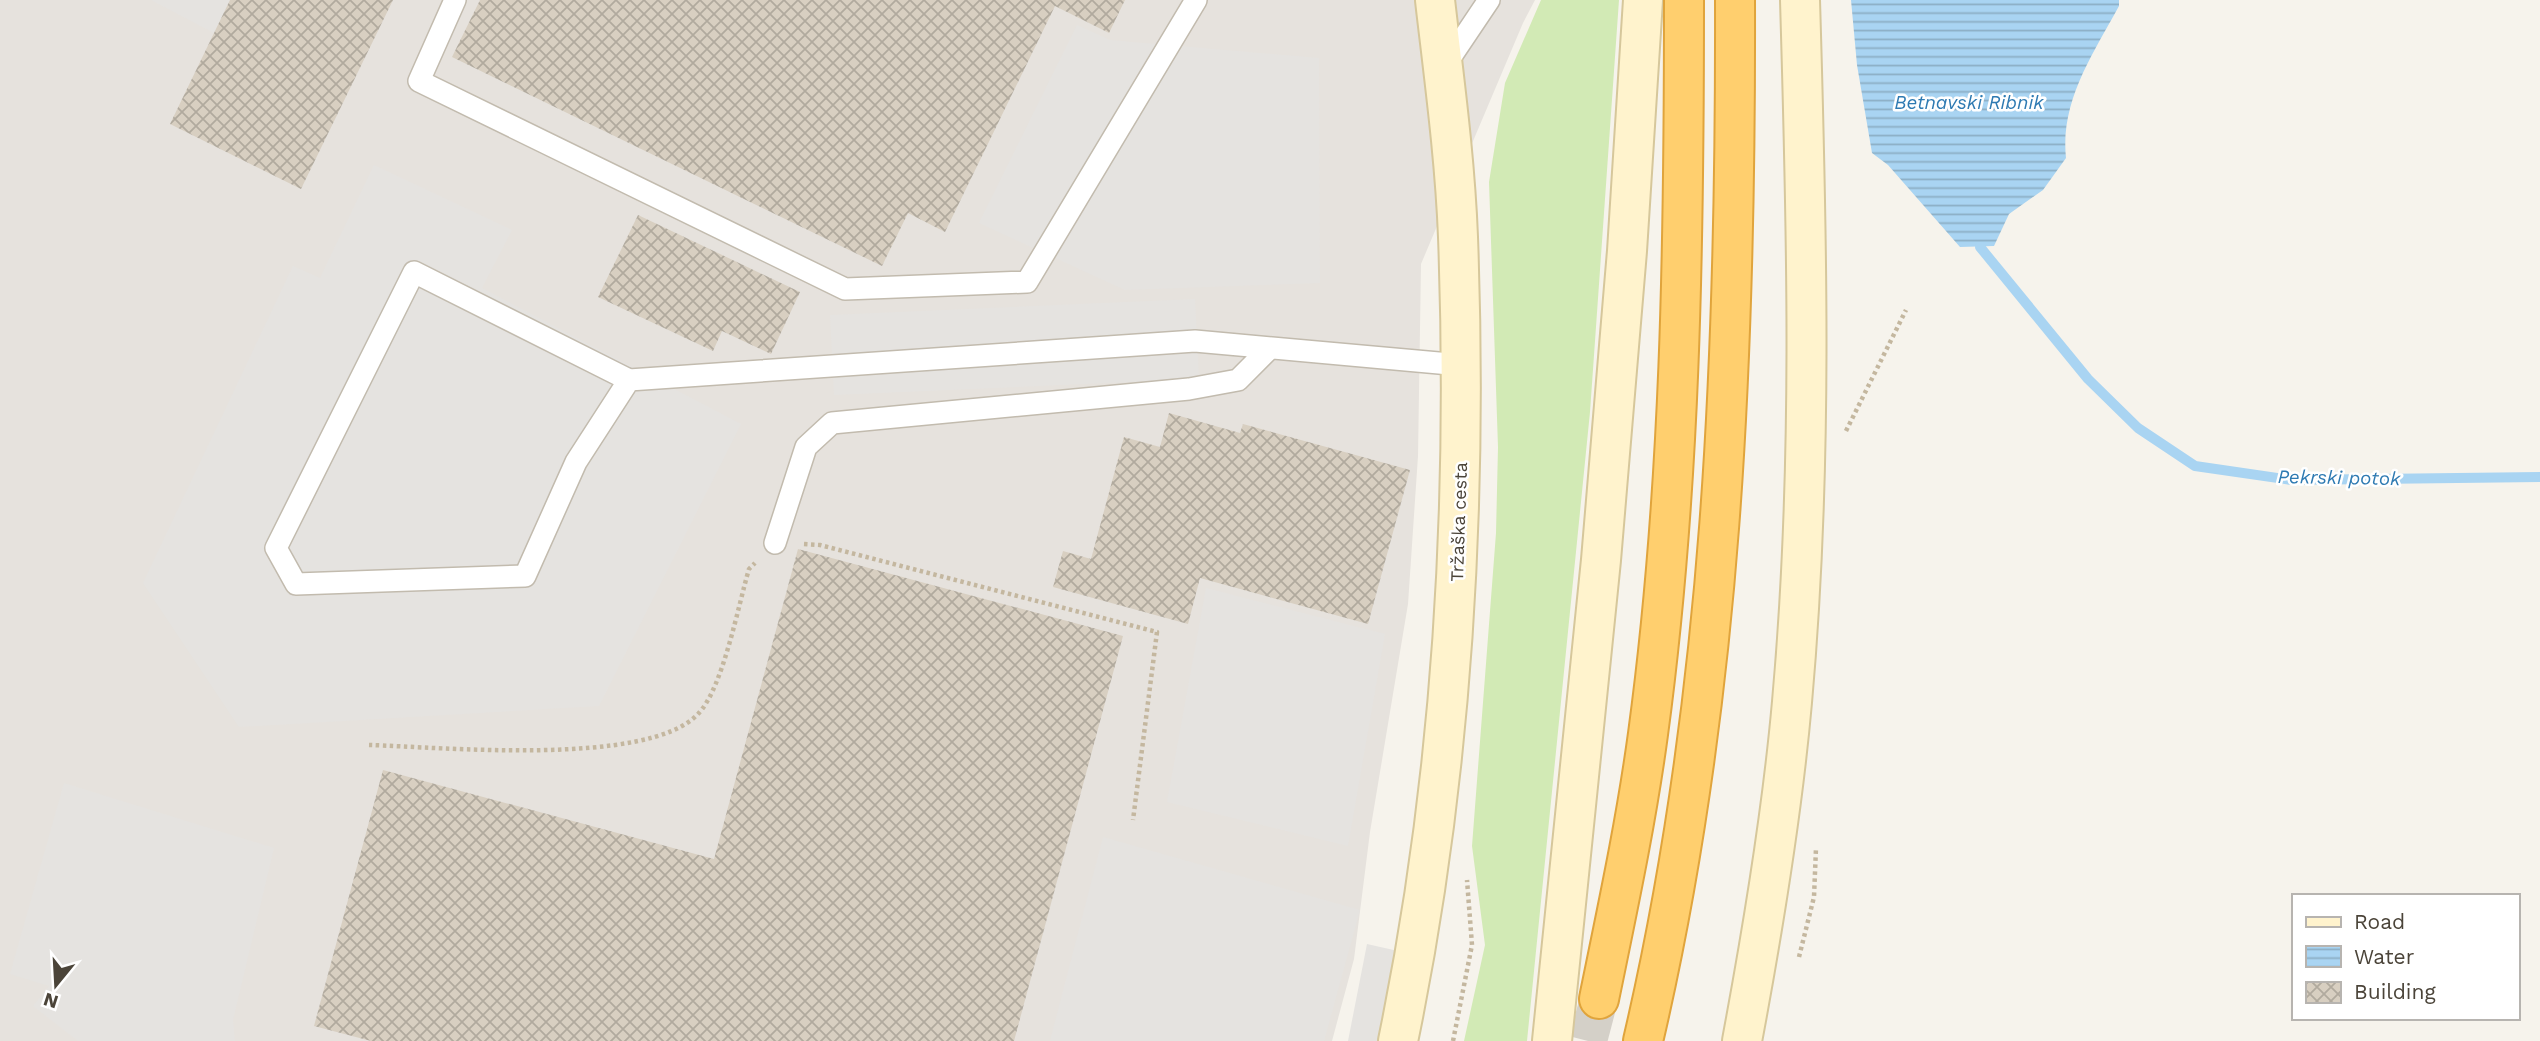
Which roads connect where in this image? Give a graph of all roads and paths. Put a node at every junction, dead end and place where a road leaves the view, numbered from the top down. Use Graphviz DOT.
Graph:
graph roads {
  1 [pos="455,0"];
  2 [pos="1196,0"];
  3 [pos="1435,0"];
  4 [pos="1489,0"];
  5 [pos="1643,0"];
  6 [pos="1684,0"];
  7 [pos="1735,0"];
  8 [pos="1800,0"];
  9 [pos="1443,68"];
  10 [pos="1270,348"];
  11 [pos="1461,365"];
  12 [pos="629,380"];
  13 [pos="775,544"];
  14 [pos="369,745"];
  15 [pos="1133,820"];
  16 [pos="1599,999"];
  17 [pos="1398,1041"];
  18 [pos="1552,1041"];
  19 [pos="1643,1041"];
  20 [pos="1742,1041"];
  1 -- 2 [label="lane"];
  3 -- 9 [label="main road, Tržaška cesta"];
  4 -- 9 [label="lane"];
  5 -- 18 [label="main road"];
  6 -- 16 [label="highway"];
  7 -- 19 [label="highway"];
  8 -- 20 [label="main road"];
  9 -- 11 [label="main road, Tržaška cesta"];
  10 -- 11 [label="lane"];
  10 -- 12 [label="lane"];
  10 -- 13 [label="lane"];
  11 -- 17 [label="main road, Tržaška cesta"];
  12 -- 12 [label="lane"];
  13 -- 14 [label="path"];
  13 -- 15 [label="path"];
}
